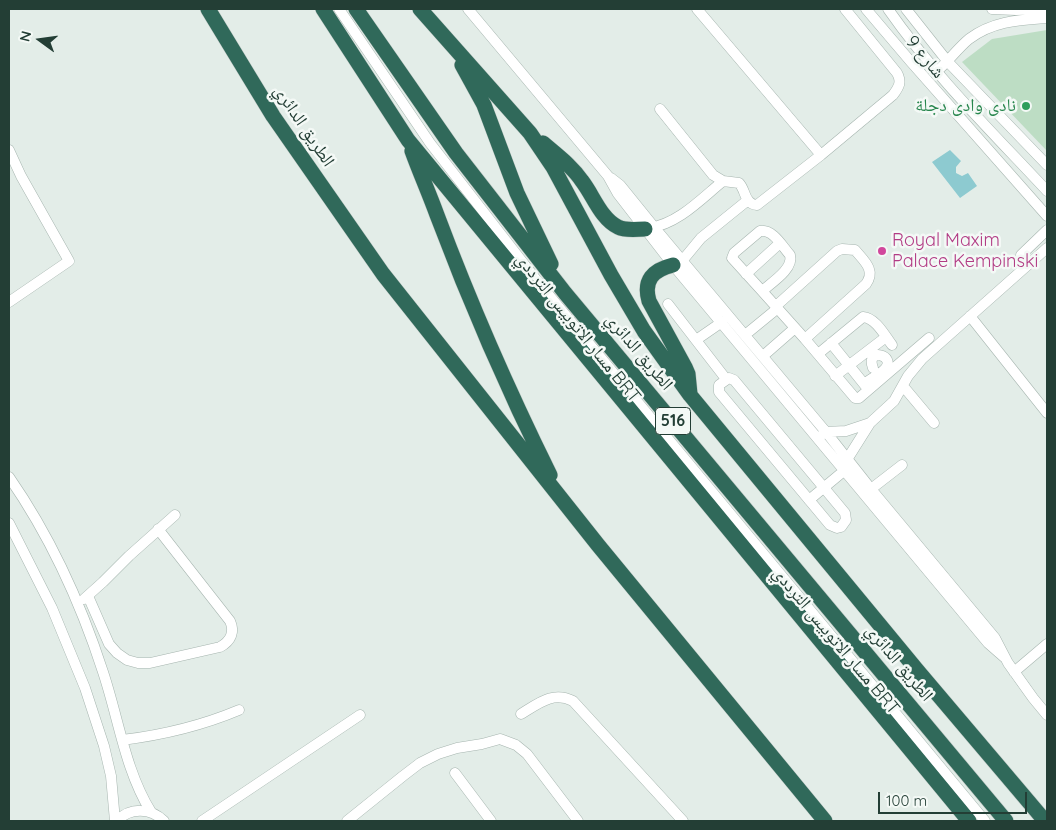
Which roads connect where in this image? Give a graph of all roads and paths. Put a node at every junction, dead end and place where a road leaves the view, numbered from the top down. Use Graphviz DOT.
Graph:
graph roads {
  1 [pos="208,9"];
  2 [pos="323,9"];
  3 [pos="339,9"];
  4 [pos="356,9"];
  5 [pos="420,9"];
  6 [pos="468,9"];
  7 [pos="697,9"];
  8 [pos="845,9"];
  9 [pos="866,9"];
  10 [pos="888,9"];
  11 [pos="906,9"];
  12 [pos="992,9"];
  13 [pos="1046,9"];
  14 [pos="1047,18"];
  15 [pos="446,38"];
  16 [pos="948,62"];
  17 [pos="936,72"];
  18 [pos="660,110"];
  19 [pos="530,133"];
  20 [pos="408,140"];
  21 [pos="9,150"];
  22 [pos="821,155"];
  23 [pos="1047,165"];
  24 [pos="723,181"];
  25 [pos="1047,190"];
  26 [pos="748,200"];
  27 [pos="1047,216"];
  28 [pos="649,228"];
  29 [pos="1047,230"];
  30 [pos="780,243"];
  31 [pos="1047,248"];
  32 [pos="1021,255"];
  33 [pos="678,263"];
  34 [pos="746,274"];
  35 [pos="762,291"];
  36 [pos="565,293"];
  37 [pos="9,302"];
  38 [pos="668,304"];
  39 [pos="777,307"];
  40 [pos="970,316"];
  41 [pos="722,322"];
  42 [pos="795,328"];
  43 [pos="745,336"];
  44 [pos="929,338"];
  45 [pos="805,339"];
  46 [pos="696,340"];
  47 [pos="831,343"];
  48 [pos="818,354"];
  49 [pos="762,356"];
  50 [pos="849,365"];
  51 [pos="873,368"];
  52 [pos="835,376"];
  53 [pos="726,379"];
  54 [pos="866,386"];
  55 [pos="903,386"];
  56 [pos="690,395"];
  57 [pos="1047,413"];
  58 [pos="766,418"];
  59 [pos="870,423"];
  60 [pos="934,423"];
  61 [pos="752,431"];
  62 [pos="822,434"];
  63 [pos="789,447"];
  64 [pos="848,458"];
  65 [pos="775,459"];
  66 [pos="902,465"];
  67 [pos="846,470"];
  68 [pos="9,477"];
  69 [pos="824,488"];
  70 [pos="871,490"];
  71 [pos="810,500"];
  72 [pos="564,503"];
  73 [pos="175,515"];
  74 [pos="9,523"];
  75 [pos="158,529"];
  76 [pos="88,596"];
  77 [pos="77,604"];
  78 [pos="1047,644"];
  79 [pos="1004,657"];
  80 [pos="1014,672"];
  81 [pos="239,710"];
  82 [pos="521,714"];
  83 [pos="360,715"];
  84 [pos="1047,715"];
  85 [pos="122,740"];
  86 [pos="455,773"];
  87 [pos="152,812"];
  88 [pos="116,821"];
  89 [pos="164,821"];
  90 [pos="202,821"];
  91 [pos="347,821"];
  92 [pos="491,821"];
  93 [pos="578,821"];
  94 [pos="683,821"];
  95 [pos="825,821"];
  96 [pos="970,821"];
  97 [pos="985,821"];
  98 [pos="1006,821"];
  99 [pos="1045,821"];
  1 -- 72 [label="highway, الطريق الدائري / 516"];
  2 -- 20 [label="highway, 516"];
  3 -- 97 [label="street, مسار الاتوبيس الترددي BRT"];
  4 -- 36 [label="highway, الطريق الدائري / 516"];
  5 -- 15 [label="highway, الطريق الدائري / 516"];
  6 -- 28 [label="street"];
  7 -- 22 [label="street"];
  8 -- 22 [label="street"];
  9 -- 27 [label="street"];
  10 -- 17 [label="street, شارع 9"];
  11 -- 16 [label="street, شارع 9"];
  12 -- 13 [label="street"];
  14 -- 16 [label="street"];
  15 -- 19 [label="highway, الطريق الدائري / 516"];
  15 -- 36 [label="highway, 516"];
  16 -- 17 [label="street"];
  16 -- 23 [label="street, شارع 9"];
  17 -- 25 [label="street, شارع 9"];
  18 -- 24 [label="street"];
  19 -- 28 [label="highway"];
  19 -- 56 [label="highway, الطريق الدائري / 516"];
  20 -- 72 [label="highway, 516"];
  20 -- 96 [label="highway, 516"];
  21 -- 37 [label="street"];
  22 -- 26 [label="street"];
  24 -- 26 [label="street"];
  24 -- 28 [label="street"];
  26 -- 33 [label="street"];
  28 -- 33 [label="street"];
  29 -- 32 [label="street"];
  30 -- 34 [label="street"];
  30 -- 34 [label="street"];
  30 -- 35 [label="street"];
  31 -- 40 [label="street"];
  33 -- 41 [label="street"];
  33 -- 43 [label="street"];
  33 -- 56 [label="highway"];
  34 -- 35 [label="street"];
  35 -- 39 [label="street"];
  36 -- 98 [label="highway, الطريق الدائري / 516"];
  38 -- 46 [label="street"];
  39 -- 42 [label="street"];
  39 -- 43 [label="street"];
  39 -- 45 [label="street"];
  40 -- 55 [label="street"];
  40 -- 57 [label="street"];
  41 -- 46 [label="street"];
  41 -- 62 [label="street"];
  42 -- 45 [label="street"];
  42 -- 49 [label="street"];
  43 -- 49 [label="street"];
  44 -- 54 [label="street"];
  45 -- 48 [label="street"];
  46 -- 53 [label="street"];
  47 -- 48 [label="street"];
  47 -- 50 [label="street"];
  47 -- 50 [label="street"];
  48 -- 52 [label="street"];
  49 -- 62 [label="street"];
  50 -- 52 [label="street"];
  50 -- 54 [label="street"];
  51 -- 54 [label="street"];
  52 -- 54 [label="street"];
  53 -- 58 [label="street"];
  53 -- 61 [label="street"];
  55 -- 59 [label="street"];
  55 -- 60 [label="street"];
  56 -- 99 [label="highway, الطريق الدائري / 516"];
  58 -- 61 [label="street"];
  58 -- 63 [label="street"];
  59 -- 62 [label="street"];
  59 -- 64 [label="street"];
  61 -- 65 [label="street"];
  62 -- 64 [label="street"];
  62 -- 67 [label="street"];
  63 -- 65 [label="street"];
  63 -- 69 [label="street"];
  64 -- 70 [label="street"];
  65 -- 71 [label="street"];
  66 -- 70 [label="street"];
  67 -- 69 [label="street"];
  67 -- 79 [label="street"];
  68 -- 77 [label="street"];
  69 -- 71 [label="street"];
  69 -- 71 [label="street"];
  70 -- 79 [label="street"];
  72 -- 95 [label="highway, الطريق الدائري / 516"];
  73 -- 75 [label="street"];
  74 -- 88 [label="street"];
  75 -- 76 [label="street"];
  75 -- 76 [label="street"];
  76 -- 77 [label="street"];
  77 -- 85 [label="street"];
  78 -- 80 [label="street"];
  79 -- 80 [label="street"];
  80 -- 84 [label="street"];
  81 -- 85 [label="street"];
  82 -- 94 [label="street"];
  83 -- 90 [label="street"];
  85 -- 87 [label="street"];
  86 -- 92 [label="street"];
  87 -- 88 [label="street"];
  87 -- 89 [label="street"];
  91 -- 93 [label="street"];
}
